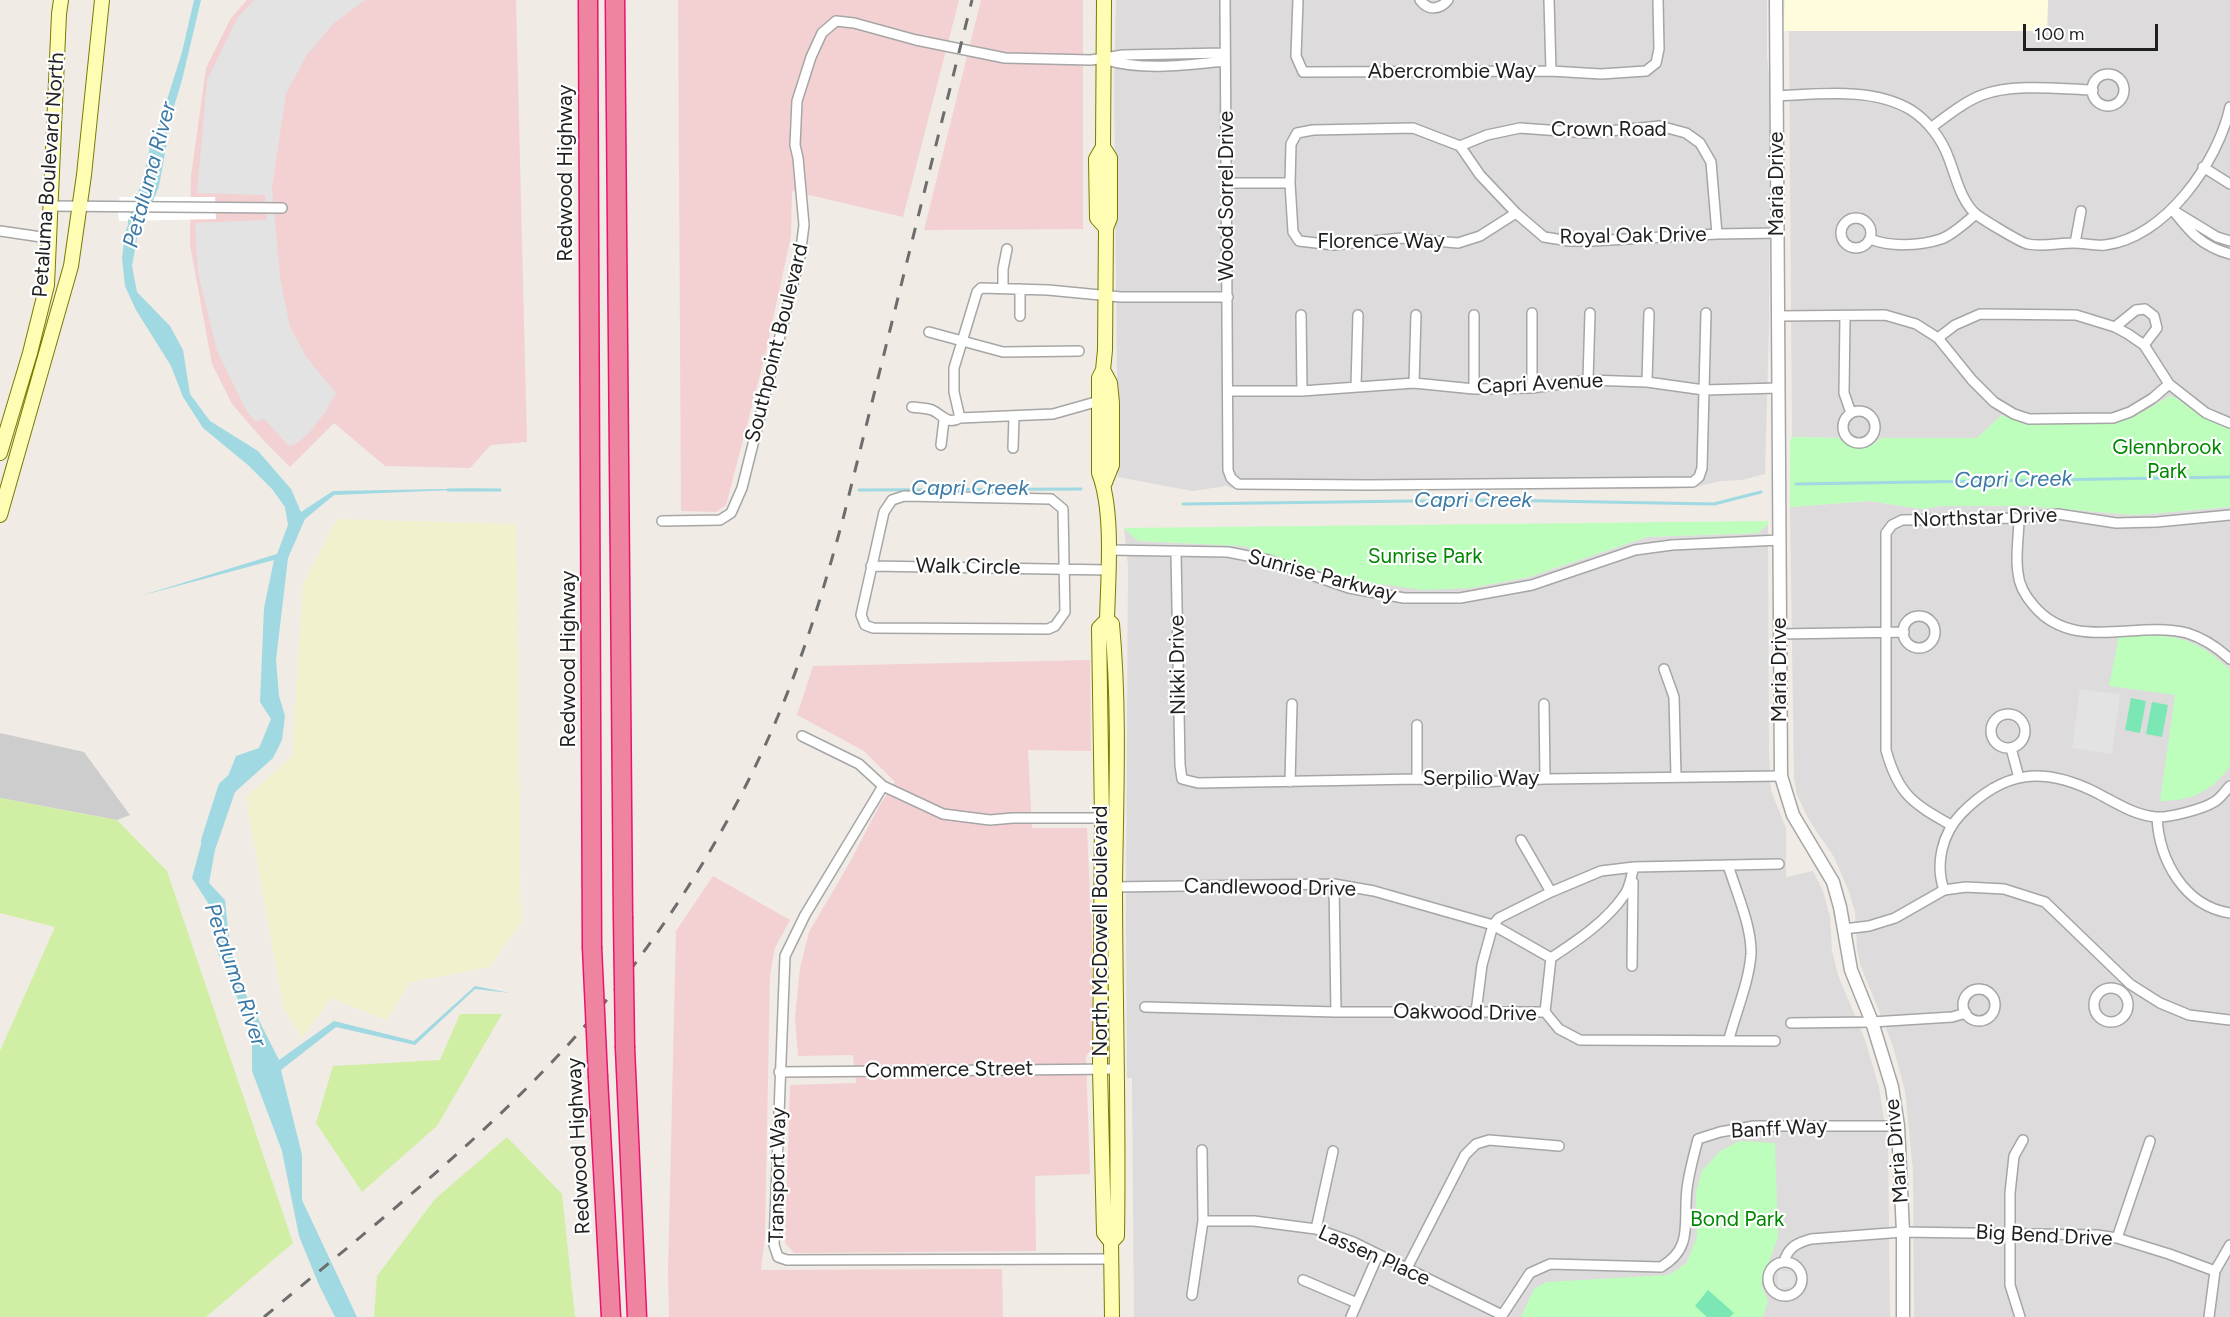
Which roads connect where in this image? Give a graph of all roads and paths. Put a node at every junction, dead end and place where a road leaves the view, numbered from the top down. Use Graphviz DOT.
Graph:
graph roads {
  1 [pos="61,0"];
  2 [pos="102,0"];
  3 [pos="588,0"];
  4 [pos="615,0"];
  5 [pos="1104,0"];
  6 [pos="1225,0"];
  7 [pos="1298,0"];
  8 [pos="1420,0"];
  9 [pos="1448,0"];
  10 [pos="1549,0"];
  11 [pos="1658,0"];
  12 [pos="1776,0"];
  13 [pos="1225,57"];
  14 [pos="1103,59"];
  15 [pos="1551,71"];
  16 [pos="2093,90"];
  17 [pos="1777,96"];
  18 [pos="2230,107"];
  19 [pos="1932,127"];
  20 [pos="1460,146"];
  21 [pos="2203,167"];
  22 [pos="1227,183"];
  23 [pos="1290,183"];
  24 [pos="2230,184"];
  25 [pos="50,206"];
  26 [pos="81,206"];
  27 [pos="282,208"];
  28 [pos="2172,209"];
  29 [pos="2081,210"];
  30 [pos="1516,213"];
  31 [pos="1976,214"];
  32 [pos="0,231"];
  33 [pos="1778,233"];
  34 [pos="1717,234"];
  35 [pos="48,238"];
  36 [pos="1870,239"];
  37 [pos="2230,241"];
  38 [pos="2075,243"];
  39 [pos="1007,249"];
  40 [pos="2230,254"];
  41 [pos="1003,288"];
  42 [pos="1020,289"];
  43 [pos="1106,296"];
  44 [pos="1228,297"];
  45 [pos="1590,313"];
  46 [pos="1649,313"];
  47 [pos="1706,313"];
  48 [pos="1532,314"];
  49 [pos="1301,315"];
  50 [pos="1358,315"];
  51 [pos="1416,315"];
  52 [pos="1474,315"];
  53 [pos="1020,316"];
  54 [pos="1778,316"];
  55 [pos="1845,317"];
  56 [pos="2115,327"];
  57 [pos="929,333"];
  58 [pos="1938,338"];
  59 [pos="963,340"];
  60 [pos="2144,345"];
  61 [pos="1079,351"];
  62 [pos="1103,370"];
  63 [pos="1588,380"];
  64 [pos="1647,382"];
  65 [pos="1414,383"];
  66 [pos="2169,384"];
  67 [pos="1356,386"];
  68 [pos="1532,388"];
  69 [pos="1778,388"];
  70 [pos="1474,389"];
  71 [pos="1704,390"];
  72 [pos="1229,391"];
  73 [pos="1302,391"];
  74 [pos="1099,401"];
  75 [pos="912,407"];
  76 [pos="1851,413"];
  77 [pos="1014,417"];
  78 [pos="960,418"];
  79 [pos="944,420"];
  80 [pos="2230,423"];
  81 [pos="941,445"];
  82 [pos="1013,448"];
  83 [pos="0,453"];
  84 [pos="1104,485"];
  85 [pos="1,508"];
  86 [pos="2230,515"];
  87 [pos="2019,518"];
  88 [pos="663,522"];
  89 [pos="1780,540"];
  90 [pos="1108,550"];
  91 [pos="1176,552"];
  92 [pos="871,566"];
  93 [pos="1065,569"];
  94 [pos="1109,570"];
  95 [pos="1904,632"];
  96 [pos="1886,633"];
  97 [pos="1780,634"];
  98 [pos="2230,659"];
  99 [pos="1664,669"];
  100 [pos="1292,704"];
  101 [pos="1544,704"];
  102 [pos="1417,725"];
  103 [pos="802,736"];
  104 [pos="2011,748"];
  105 [pos="1676,776"];
  106 [pos="1781,776"];
  107 [pos="1182,778"];
  108 [pos="1545,778"];
  109 [pos="2019,778"];
  110 [pos="1417,779"];
  111 [pos="1290,782"];
  112 [pos="883,786"];
  113 [pos="2230,786"];
  114 [pos="2157,817"];
  115 [pos="1109,818"];
  116 [pos="1951,825"];
  117 [pos="1521,840"];
  118 [pos="1779,864"];
  119 [pos="1728,865"];
  120 [pos="1634,867"];
  121 [pos="1334,884"];
  122 [pos="1101,887"];
  123 [pos="1115,887"];
  124 [pos="1944,890"];
  125 [pos="1551,892"];
  126 [pos="2230,913"];
  127 [pos="1493,926"];
  128 [pos="1844,929"];
  129 [pos="1551,958"];
  130 [pos="1632,966"];
  131 [pos="2130,984"];
  132 [pos="2122,993"];
  133 [pos="1145,1007"];
  134 [pos="1476,1011"];
  135 [pos="1336,1012"];
  136 [pos="1545,1012"];
  137 [pos="1966,1013"];
  138 [pos="2230,1020"];
  139 [pos="1872,1022"];
  140 [pos="1791,1023"];
  141 [pos="1729,1039"];
  142 [pos="1775,1041"];
  143 [pos="1100,1069"];
  144 [pos="1119,1069"];
  145 [pos="779,1072"];
  146 [pos="1898,1126"];
  147 [pos="2023,1140"];
  148 [pos="2150,1141"];
  149 [pos="1559,1146"];
  150 [pos="1202,1149"];
  151 [pos="1333,1151"];
  152 [pos="1203,1221"];
  153 [pos="1316,1228"];
  154 [pos="1903,1232"];
  155 [pos="2010,1233"];
  156 [pos="2117,1238"];
  157 [pos="1111,1242"];
  158 [pos="2230,1245"];
  159 [pos="1378,1255"];
  160 [pos="1111,1259"];
  161 [pos="1784,1262"];
  162 [pos="1407,1269"];
  163 [pos="2215,1271"];
  164 [pos="1303,1280"];
  165 [pos="1192,1294"];
  166 [pos="1357,1304"];
  167 [pos="1502,1316"];
  168 [pos="611,1317"];
  169 [pos="637,1317"];
  170 [pos="1112,1317"];
  171 [pos="1351,1317"];
  172 [pos="1903,1317"];
  173 [pos="2020,1317"];
  174 [pos="2209,1317"];
  1 -- 25 [label="main road, Petaluma Boulevard North"];
  2 -- 26 [label="main road, Petaluma Boulevard North"];
  3 -- 168 [label="highway, Redwood Highway, bridge"];
  4 -- 169 [label="highway, bridge"];
  5 -- 14 [label="main road, North McDowell Boulevard"];
  6 -- 13 [label="street, Wood Sorrel Drive"];
  7 -- 15 [label="street, Abercrombie Way"];
  8 -- 9 [label="street"];
  10 -- 15 [label="street"];
  11 -- 15 [label="street, Abercrombie Way"];
  12 -- 17 [label="street, Maria Drive"];
  13 -- 14 [label="street, Southpoint Boulevard"];
  13 -- 22 [label="street, Wood Sorrel Drive"];
  14 -- 43 [label="main road, North McDowell Boulevard"];
  14 -- 88 [label="street, Southpoint Boulevard"];
  16 -- 19 [label="street"];
  17 -- 19 [label="street"];
  17 -- 33 [label="street, Maria Drive"];
  18 -- 21 [label="street"];
  19 -- 31 [label="street"];
  20 -- 23 [label="street"];
  20 -- 30 [label="street, Royal Oak Drive"];
  20 -- 34 [label="street, Crown Road"];
  21 -- 24 [label="street"];
  21 -- 28 [label="street"];
  22 -- 23 [label="street"];
  22 -- 44 [label="street, Wood Sorrel Drive"];
  23 -- 30 [label="street, Florence Way"];
  25 -- 26 [label="street"];
  25 -- 35 [label="main road, Petaluma Boulevard North"];
  26 -- 27 [label="street"];
  26 -- 85 [label="main road, Petaluma Boulevard North"];
  28 -- 37 [label="street"];
  28 -- 38 [label="street"];
  28 -- 40 [label="street"];
  29 -- 38 [label="street"];
  30 -- 34 [label="street, Royal Oak Drive"];
  31 -- 36 [label="street"];
  31 -- 38 [label="street"];
  32 -- 35 [label="street"];
  33 -- 34 [label="street, Royal Oak Drive"];
  33 -- 54 [label="street, Maria Drive"];
  35 -- 83 [label="main road, Petaluma Boulevard North"];
  39 -- 41 [label="street"];
  41 -- 42 [label="street"];
  41 -- 59 [label="street"];
  42 -- 43 [label="street"];
  42 -- 53 [label="street"];
  43 -- 44 [label="street"];
  43 -- 62 [label="main road, North McDowell Boulevard"];
  44 -- 72 [label="street, Wood Sorrel Drive"];
  45 -- 63 [label="street"];
  46 -- 64 [label="street"];
  47 -- 71 [label="street"];
  48 -- 68 [label="street"];
  49 -- 73 [label="street"];
  50 -- 67 [label="street"];
  51 -- 65 [label="street"];
  52 -- 70 [label="street"];
  54 -- 55 [label="street"];
  54 -- 69 [label="street, Maria Drive"];
  55 -- 58 [label="street"];
  55 -- 76 [label="street"];
  56 -- 58 [label="street"];
  56 -- 60 [label="street"];
  56 -- 60 [label="street"];
  57 -- 59 [label="street"];
  58 -- 66 [label="street"];
  59 -- 61 [label="street"];
  59 -- 78 [label="street"];
  60 -- 66 [label="street"];
  62 -- 74 [label="main road, North McDowell Boulevard"];
  62 -- 84 [label="main road, North McDowell Boulevard"];
  63 -- 64 [label="street, Capri Avenue"];
  63 -- 68 [label="street, Capri Avenue"];
  64 -- 71 [label="street, Capri Avenue"];
  65 -- 67 [label="street, Capri Avenue"];
  65 -- 70 [label="street, Capri Avenue"];
  66 -- 80 [label="street"];
  67 -- 73 [label="street, Capri Avenue"];
  68 -- 70 [label="street, Capri Avenue"];
  69 -- 71 [label="street, Capri Avenue"];
  69 -- 89 [label="street, Maria Drive"];
  71 -- 72 [label="street, Wood Sorrel Drive"];
  72 -- 73 [label="street, Capri Avenue"];
  74 -- 77 [label="street"];
  74 -- 84 [label="main road, North McDowell Boulevard"];
  75 -- 79 [label="street"];
  77 -- 78 [label="street"];
  77 -- 82 [label="street"];
  78 -- 79 [label="street"];
  79 -- 81 [label="street"];
  84 -- 90 [label="main road, North McDowell Boulevard"];
  86 -- 87 [label="street, Northstar Drive"];
  87 -- 96 [label="street, Northstar Drive"];
  87 -- 98 [label="street"];
  89 -- 91 [label="street, Sunrise Parkway"];
  89 -- 97 [label="street, Maria Drive"];
  90 -- 91 [label="street, Sunrise Parkway"];
  90 -- 94 [label="main road, North McDowell Boulevard"];
  91 -- 107 [label="street, Nikki Drive"];
  92 -- 93 [label="street, Walk Circle"];
  92 -- 93 [label="street"];
  92 -- 93 [label="street"];
  93 -- 94 [label="street, Walk Circle"];
  94 -- 115 [label="main road, North McDowell Boulevard"];
  95 -- 96 [label="street"];
  96 -- 97 [label="street"];
  96 -- 116 [label="street, Northstar Drive"];
  97 -- 106 [label="street, Maria Drive"];
  99 -- 105 [label="street"];
  100 -- 111 [label="street"];
  101 -- 108 [label="street"];
  102 -- 110 [label="street"];
  103 -- 112 [label="street"];
  104 -- 109 [label="street"];
  105 -- 106 [label="street, Serpilio Way"];
  105 -- 108 [label="street, Serpilio Way"];
  106 -- 128 [label="street, Maria Drive"];
  107 -- 111 [label="street, Serpilio Way"];
  108 -- 110 [label="street, Serpilio Way"];
  109 -- 114 [label="street"];
  109 -- 116 [label="street"];
  110 -- 111 [label="street, Serpilio Way"];
  112 -- 115 [label="street"];
  112 -- 145 [label="street, Transport Way"];
  113 -- 114 [label="street"];
  114 -- 126 [label="street"];
  115 -- 122 [label="main road, North McDowell Boulevard"];
  115 -- 123 [label="main road, North McDowell Boulevard"];
  116 -- 124 [label="street"];
  117 -- 125 [label="street"];
  118 -- 119 [label="street"];
  119 -- 120 [label="street"];
  119 -- 141 [label="street"];
  120 -- 125 [label="street"];
  120 -- 129 [label="street"];
  120 -- 130 [label="street"];
  121 -- 123 [label="street, Candlewood Drive"];
  121 -- 127 [label="street, Candlewood Drive"];
  121 -- 135 [label="street"];
  122 -- 123 [label="street, Candlewood Drive"];
  122 -- 143 [label="main road, North McDowell Boulevard"];
  123 -- 144 [label="main road, North McDowell Boulevard"];
  124 -- 128 [label="street"];
  124 -- 131 [label="street"];
  125 -- 127 [label="street"];
  127 -- 129 [label="street, Candlewood Drive"];
  127 -- 134 [label="street"];
  128 -- 139 [label="street, Maria Drive"];
  129 -- 136 [label="street"];
  131 -- 132 [label="street"];
  131 -- 138 [label="street"];
  133 -- 135 [label="street, Oakwood Drive"];
  134 -- 135 [label="street, Oakwood Drive"];
  134 -- 136 [label="street, Oakwood Drive"];
  136 -- 141 [label="street, Oakwood Drive"];
  137 -- 139 [label="street"];
  139 -- 140 [label="street"];
  139 -- 146 [label="street, Maria Drive"];
  141 -- 142 [label="street, Oakwood Drive"];
  143 -- 144 [label="street, Commerce Street"];
  143 -- 145 [label="street, Commerce Street"];
  143 -- 157 [label="main road, North McDowell Boulevard"];
  144 -- 157 [label="main road, North McDowell Boulevard"];
  145 -- 160 [label="street, Transport Way"];
  146 -- 154 [label="street, Maria Drive"];
  146 -- 167 [label="street, Banff Way"];
  147 -- 155 [label="street"];
  148 -- 156 [label="street"];
  149 -- 162 [label="street"];
  150 -- 152 [label="street"];
  151 -- 153 [label="street"];
  152 -- 153 [label="street, Lassen Place"];
  152 -- 165 [label="street"];
  153 -- 159 [label="street, Lassen Place"];
  154 -- 155 [label="street, Big Bend Drive"];
  154 -- 161 [label="street, Big Bend Drive"];
  154 -- 172 [label="street, Maria Drive"];
  155 -- 156 [label="street, Big Bend Drive"];
  155 -- 173 [label="street"];
  156 -- 163 [label="street, Big Bend Drive"];
  157 -- 160 [label="main road, North McDowell Boulevard"];
  158 -- 163 [label="street"];
  159 -- 162 [label="street, Lassen Place"];
  159 -- 166 [label="street"];
  160 -- 170 [label="main road, North McDowell Boulevard"];
  162 -- 167 [label="street, Lassen Place"];
  163 -- 174 [label="street"];
  164 -- 166 [label="street"];
  166 -- 171 [label="street"];
}
